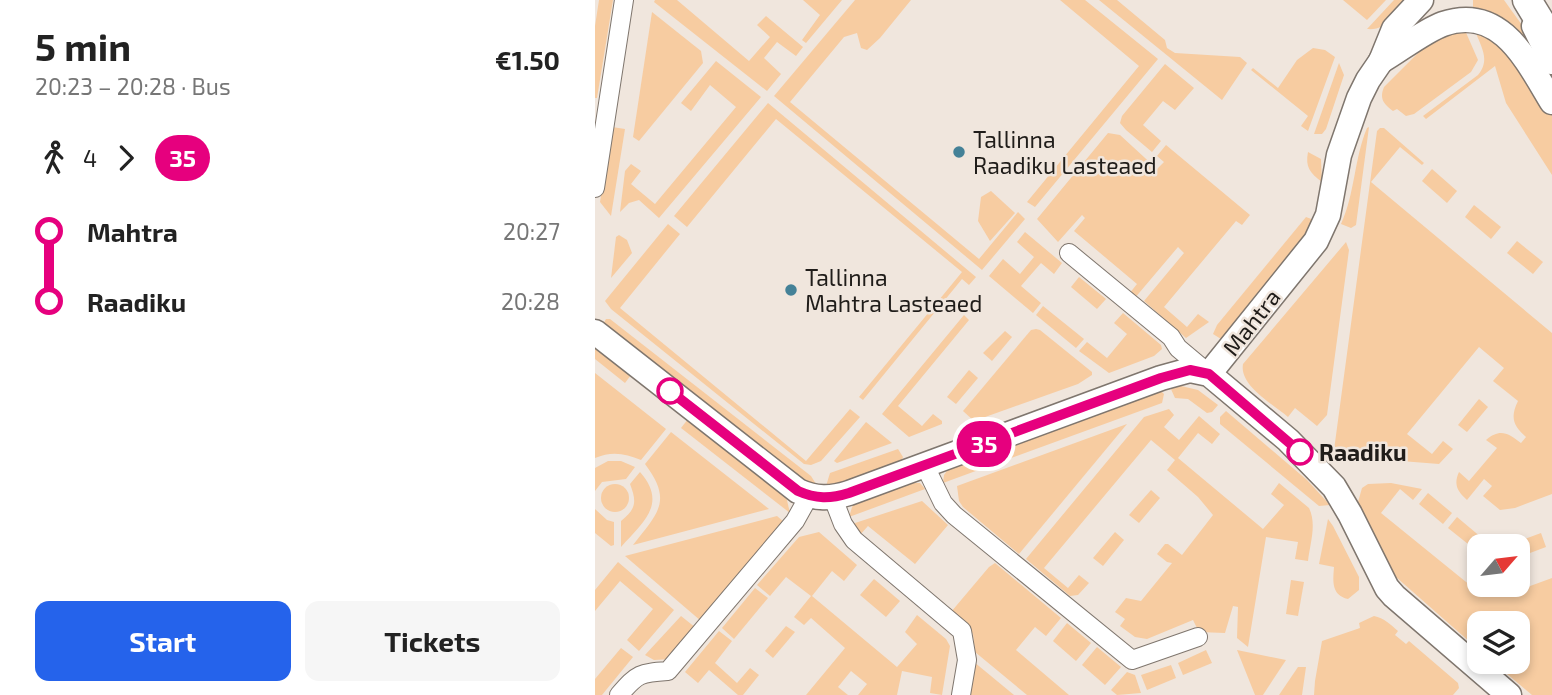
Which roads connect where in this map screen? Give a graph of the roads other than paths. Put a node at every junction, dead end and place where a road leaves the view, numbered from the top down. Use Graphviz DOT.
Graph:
graph roads {
  1 [pos="624,0"];
  2 [pos="1420,0"];
  3 [pos="1521,0"];
  4 [pos="1527,0"];
  5 [pos="1552,41"];
  6 [pos="1381,61"];
  7 [pos="1552,62"];
  8 [pos="1552,102"];
  9 [pos="595,188"];
  10 [pos="1069,253"];
  11 [pos="595,332"];
  12 [pos="1209,374"];
  13 [pos="925,466"];
  14 [pos="821,497"];
  15 [pos="1199,637"];
  16 [pos="619,695"];
  17 [pos="961,695"];
  18 [pos="1509,695"];
  1 -- 9 [label="street"];
  2 -- 6 [label="street, Mahtra"];
  3 -- 7 [label="street"];
  4 -- 5 [label="main road"];
  6 -- 8 [label="street"];
  6 -- 12 [label="street, Mahtra"];
  10 -- 12 [label="street"];
  11 -- 14 [label="street"];
  12 -- 13 [label="street, Mahtra"];
  12 -- 18 [label="street"];
  13 -- 14 [label="street, Mahtra"];
  13 -- 15 [label="street"];
  14 -- 16 [label="street"];
  14 -- 17 [label="street"];
}
